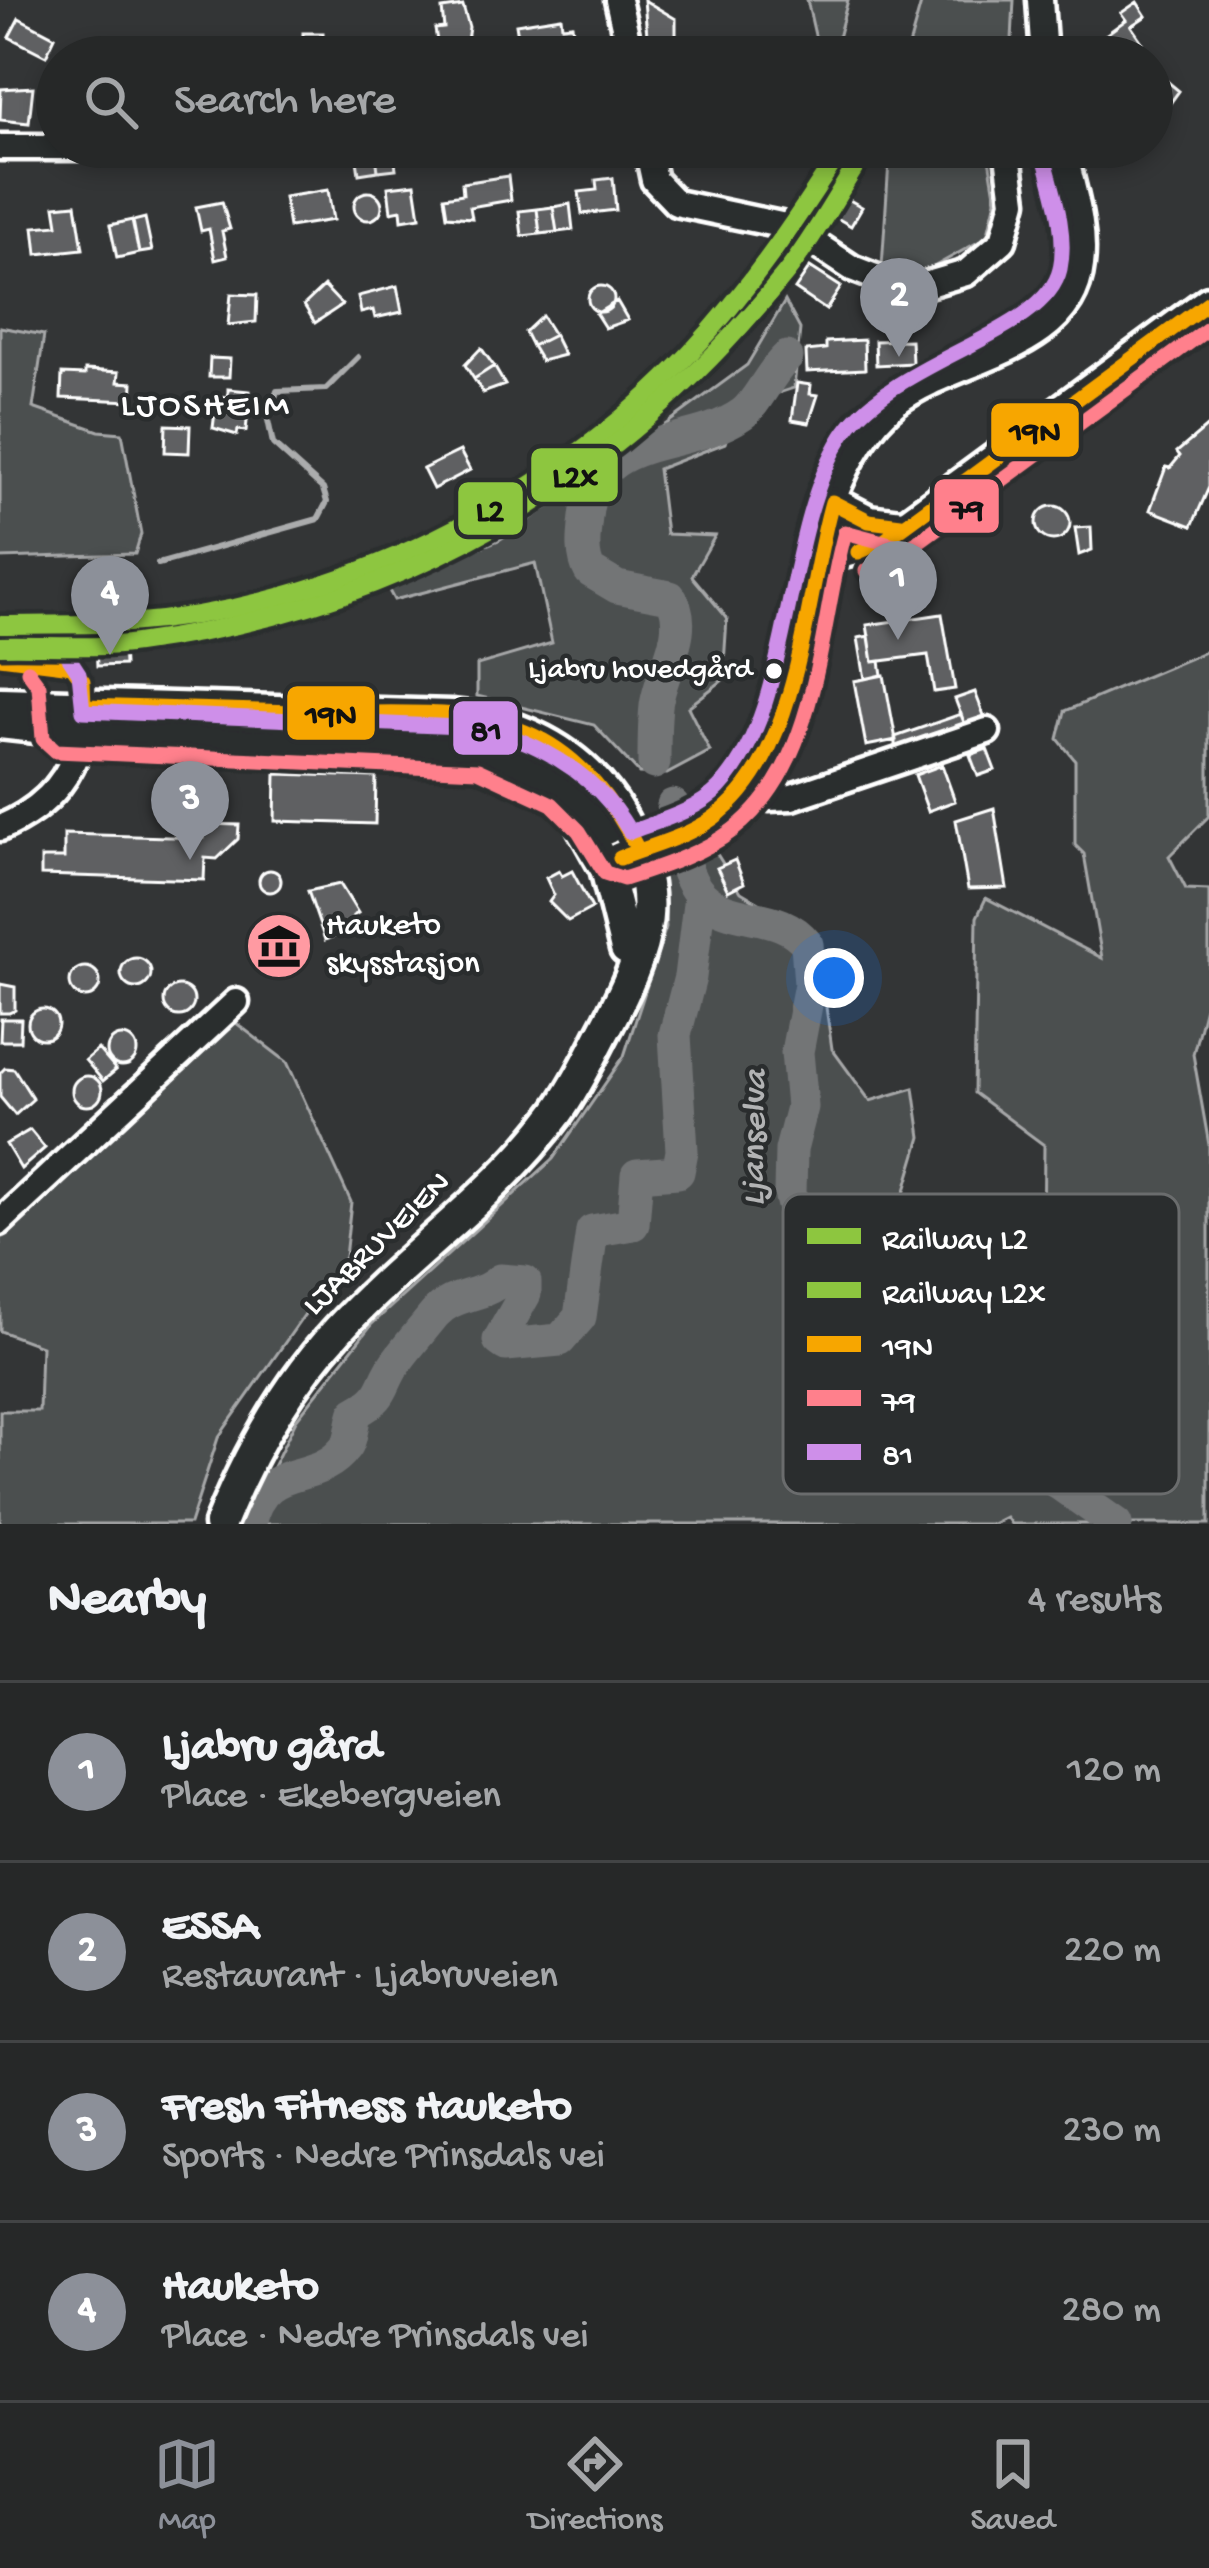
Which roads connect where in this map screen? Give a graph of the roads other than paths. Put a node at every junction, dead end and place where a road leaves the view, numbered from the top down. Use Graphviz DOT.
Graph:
graph roads {
  1 [pos="618,0"];
  2 [pos="1040,0"];
  3 [pos="626,36"];
  4 [pos="1040,36"];
  5 [pos="0,147"];
  6 [pos="36,147"];
  7 [pos="651,168"];
  8 [pos="1010,168"];
  9 [pos="1067,168"];
  10 [pos="1209,302"];
  11 [pos="832,502"];
  12 [pos="901,525"];
  13 [pos="814,560"];
  14 [pos="0,703"];
  15 [pos="73,719"];
  16 [pos="0,724"];
  17 [pos="986,731"];
  18 [pos="555,784"];
  19 [pos="747,788"];
  20 [pos="0,827"];
  21 [pos="640,849"];
  22 [pos="626,949"];
  23 [pos="236,1002"];
  24 [pos="604,1030"];
  25 [pos="0,1222"];
  26 [pos="220,1524"];
  1 -- 3 [label="street"];
  2 -- 4 [label="street"];
  5 -- 6 [label="street"];
  7 -- 8 [label="street"];
  9 -- 11 [label="street"];
  10 -- 12 [label="main road"];
  11 -- 12 [label="main road"];
  11 -- 13 [label="main road"];
  12 -- 13 [label="main road"];
  13 -- 19 [label="main road"];
  14 -- 15 [label="main road"];
  15 -- 16 [label="main road"];
  15 -- 18 [label="main road"];
  15 -- 20 [label="street"];
  15 -- 21 [label="main road"];
  17 -- 19 [label="street"];
  18 -- 21 [label="main road"];
  18 -- 22 [label="main road, LJABRUVEIEN"];
  19 -- 21 [label="main road"];
  21 -- 22 [label="main road, LJABRUVEIEN"];
  21 -- 24 [label="main road, LJABRUVEIEN"];
  22 -- 24 [label="main road, LJABRUVEIEN"];
  23 -- 25 [label="street"];
  24 -- 26 [label="main road, LJABRUVEIEN"];
}
